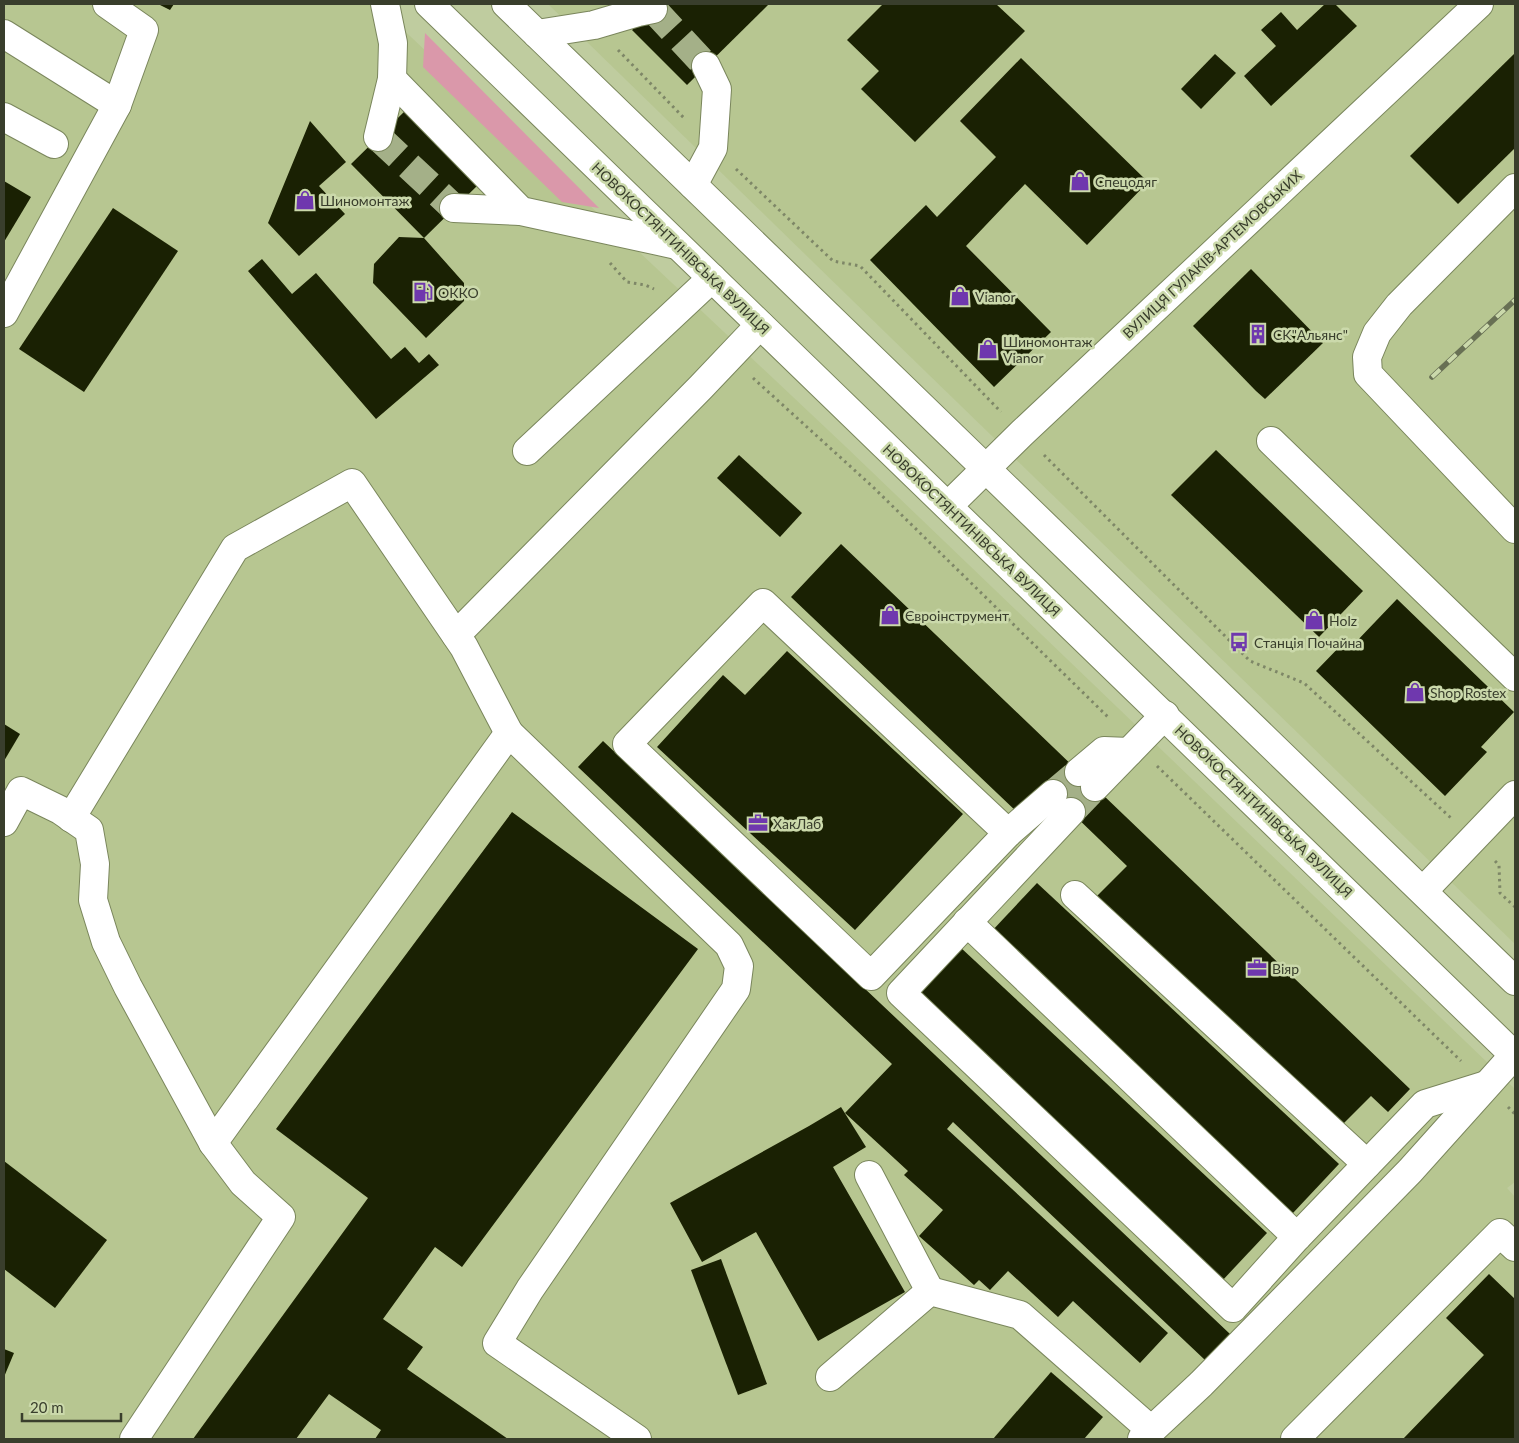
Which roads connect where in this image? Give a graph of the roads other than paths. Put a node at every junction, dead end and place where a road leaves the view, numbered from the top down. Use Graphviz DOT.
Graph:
graph roads {
  1 [pos="107,4"];
  2 [pos="385,4"];
  3 [pos="429,4"];
  4 [pos="506,4"];
  5 [pos="1479,4"];
  6 [pos="653,9"];
  7 [pos="4,34"];
  8 [pos="537,34"];
  9 [pos="706,66"];
  10 [pos="392,79"];
  11 [pos="117,105"];
  12 [pos="4,117"];
  13 [pos="378,137"];
  14 [pos="54,144"];
  15 [pos="693,185"];
  16 [pos="1515,188"];
  17 [pos="454,208"];
  18 [pos="520,211"];
  19 [pos="677,245"];
  20 [pos="712,278"];
  21 [pos="4,313"];
  22 [pos="760,324"];
  23 [pos="1271,441"];
  24 [pos="527,451"];
  25 [pos="986,468"];
  26 [pos="948,506"];
  27 [pos="1515,529"];
  28 [pos="456,635"];
  29 [pos="1515,677"];
  30 [pos="1165,715"];
  31 [pos="509,733"];
  32 [pos="1087,780"];
  33 [pos="1515,795"];
  34 [pos="71,818"];
  35 [pos="4,822"];
  36 [pos="1008,832"];
  37 [pos="1423,892"];
  38 [pos="1075,895"];
  39 [pos="967,922"];
  40 [pos="1515,981"];
  41 [pos="1515,1055"];
  42 [pos="1486,1085"];
  43 [pos="213,1143"];
  44 [pos="1367,1164"];
  45 [pos="868,1175"];
  46 [pos="1298,1238"];
  47 [pos="1515,1247"];
  48 [pos="930,1292"];
  49 [pos="830,1377"];
  50 [pos="1147,1435"];
  51 [pos="134,1439"];
  52 [pos="637,1439"];
  53 [pos="1295,1439"];
  1 -- 11 [label="main road"];
  2 -- 10 [label="main road"];
  3 -- 19 [label="main road, НОВОКОСТЯНТИНІВСЬКА ВУЛИЦЯ"];
  4 -- 8 [label="main road"];
  5 -- 25 [label="main road, ВУЛИЦЯ ГУЛАКІВ-АРТЕМОВСЬКИХ"];
  6 -- 8 [label="main road"];
  7 -- 11 [label="main road"];
  8 -- 15 [label="main road"];
  9 -- 15 [label="main road"];
  10 -- 13 [label="main road"];
  10 -- 18 [label="main road"];
  11 -- 21 [label="main road"];
  12 -- 14 [label="main road"];
  15 -- 25 [label="main road"];
  16 -- 27 [label="main road"];
  17 -- 18 [label="main road"];
  18 -- 19 [label="main road"];
  19 -- 20 [label="main road, НОВОКОСТЯНТИНІВСЬКА ВУЛИЦЯ"];
  20 -- 22 [label="main road, НОВОКОСТЯНТИНІВСЬКА ВУЛИЦЯ"];
  20 -- 24 [label="main road"];
  22 -- 26 [label="main road, НОВОКОСТЯНТИНІВСЬКА ВУЛИЦЯ"];
  22 -- 28 [label="main road"];
  23 -- 29 [label="main road"];
  25 -- 26 [label="main road, ВУЛИЦЯ ГУЛАКІВ-АРТЕМОВСЬКИХ"];
  25 -- 37 [label="main road"];
  26 -- 30 [label="main road, НОВОКОСТЯНТИНІВСЬКА ВУЛИЦЯ"];
  28 -- 31 [label="main road"];
  28 -- 34 [label="main road"];
  30 -- 32 [label="main road"];
  30 -- 41 [label="main road, НОВОКОСТЯНТИНІВСЬКА ВУЛИЦЯ"];
  31 -- 43 [label="main road"];
  31 -- 52 [label="main road"];
  33 -- 37 [label="main road"];
  34 -- 35 [label="main road"];
  34 -- 43 [label="main road"];
  36 -- 36 [label="main road"];
  36 -- 39 [label="main road"];
  37 -- 40 [label="main road"];
  38 -- 44 [label="main road"];
  39 -- 46 [label="main road"];
  39 -- 46 [label="main road"];
  41 -- 42 [label="main road"];
  42 -- 44 [label="main road"];
  42 -- 50 [label="main road"];
  43 -- 51 [label="main road"];
  44 -- 46 [label="main road"];
  45 -- 48 [label="main road"];
  47 -- 53 [label="main road"];
  48 -- 49 [label="main road"];
  48 -- 50 [label="main road"];
}
